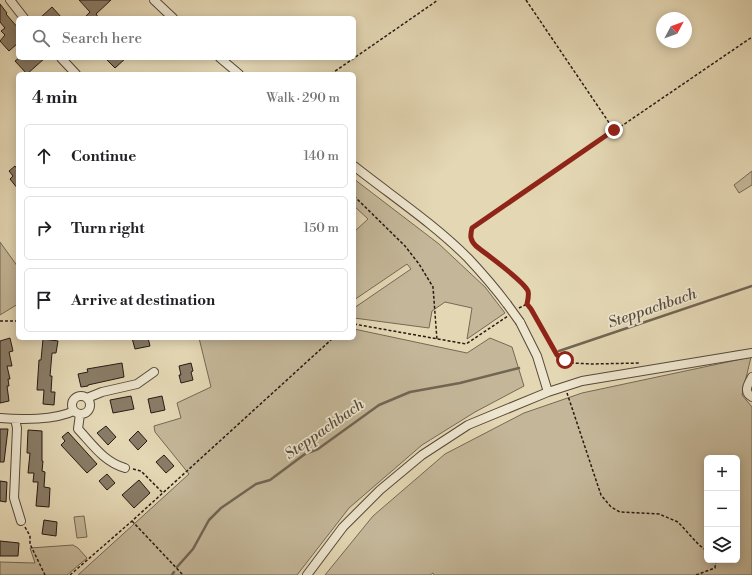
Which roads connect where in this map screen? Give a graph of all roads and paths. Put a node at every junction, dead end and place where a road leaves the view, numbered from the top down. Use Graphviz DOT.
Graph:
graph roads {
  1 [pos="10,0"];
  2 [pos="154,0"];
  3 [pos="438,0"];
  4 [pos="526,0"];
  5 [pos="22,16"];
  6 [pos="171,16"];
  7 [pos="752,37"];
  8 [pos="356,57"];
  9 [pos="63,60"];
  10 [pos="222,60"];
  11 [pos="351,60"];
  12 [pos="74,72"];
  13 [pos="237,72"];
  14 [pos="334,72"];
  15 [pos="614,130"];
  16 [pos="356,168"];
  17 [pos="356,198"];
  18 [pos="527,304"];
  19 [pos="519,308"];
  20 [pos="513,312"];
  21 [pos="0,321"];
  22 [pos="16,321"];
  23 [pos="356,324"];
  24 [pos="331,340"];
  25 [pos="437,340"];
  26 [pos="752,353"];
  27 [pos="645,370"];
  28 [pos="154,372"];
  29 [pos="752,377"];
  30 [pos="565,386"];
  31 [pos="548,392"];
  32 [pos="752,397"];
  33 [pos="87,398"];
  34 [pos="77,413"];
  35 [pos="0,418"];
  36 [pos="15,419"];
  37 [pos="125,468"];
  38 [pos="162,492"];
  39 [pos="21,521"];
  40 [pos="132,521"];
  41 [pos="704,549"];
  42 [pos="716,563"];
  43 [pos="45,575"];
  44 [pos="70,575"];
  45 [pos="183,575"];
  46 [pos="307,575"];
  47 [pos="696,575"];
  1 -- 5 [label="street"];
  2 -- 6 [label="street"];
  3 -- 8 [label="path"];
  4 -- 15 [label="path"];
  7 -- 15 [label="path"];
  9 -- 12 [label="street"];
  10 -- 13 [label="street"];
  11 -- 14 [label="path"];
  15 -- 18 [label="path"];
  16 -- 31 [label="street, bridge"];
  17 -- 25 [label="path"];
  18 -- 19 [label="path"];
  18 -- 27 [label="path"];
  20 -- 25 [label="path"];
  21 -- 22 [label="path"];
  23 -- 25 [label="path"];
  24 -- 38 [label="path"];
  26 -- 27 [label="street"];
  27 -- 30 [label="street"];
  28 -- 33 [label="street"];
  29 -- 32 [label="street"];
  30 -- 31 [label="street"];
  30 -- 41 [label="path"];
  31 -- 46 [label="street"];
  33 -- 34 [label="street"];
  33 -- 34 [label="street"];
  34 -- 36 [label="street"];
  34 -- 37 [label="street"];
  35 -- 36 [label="street"];
  36 -- 39 [label="street"];
  37 -- 38 [label="path"];
  38 -- 40 [label="path"];
  39 -- 43 [label="path"];
  40 -- 44 [label="path"];
  40 -- 45 [label="path"];
  42 -- 47 [label="path"];
}
